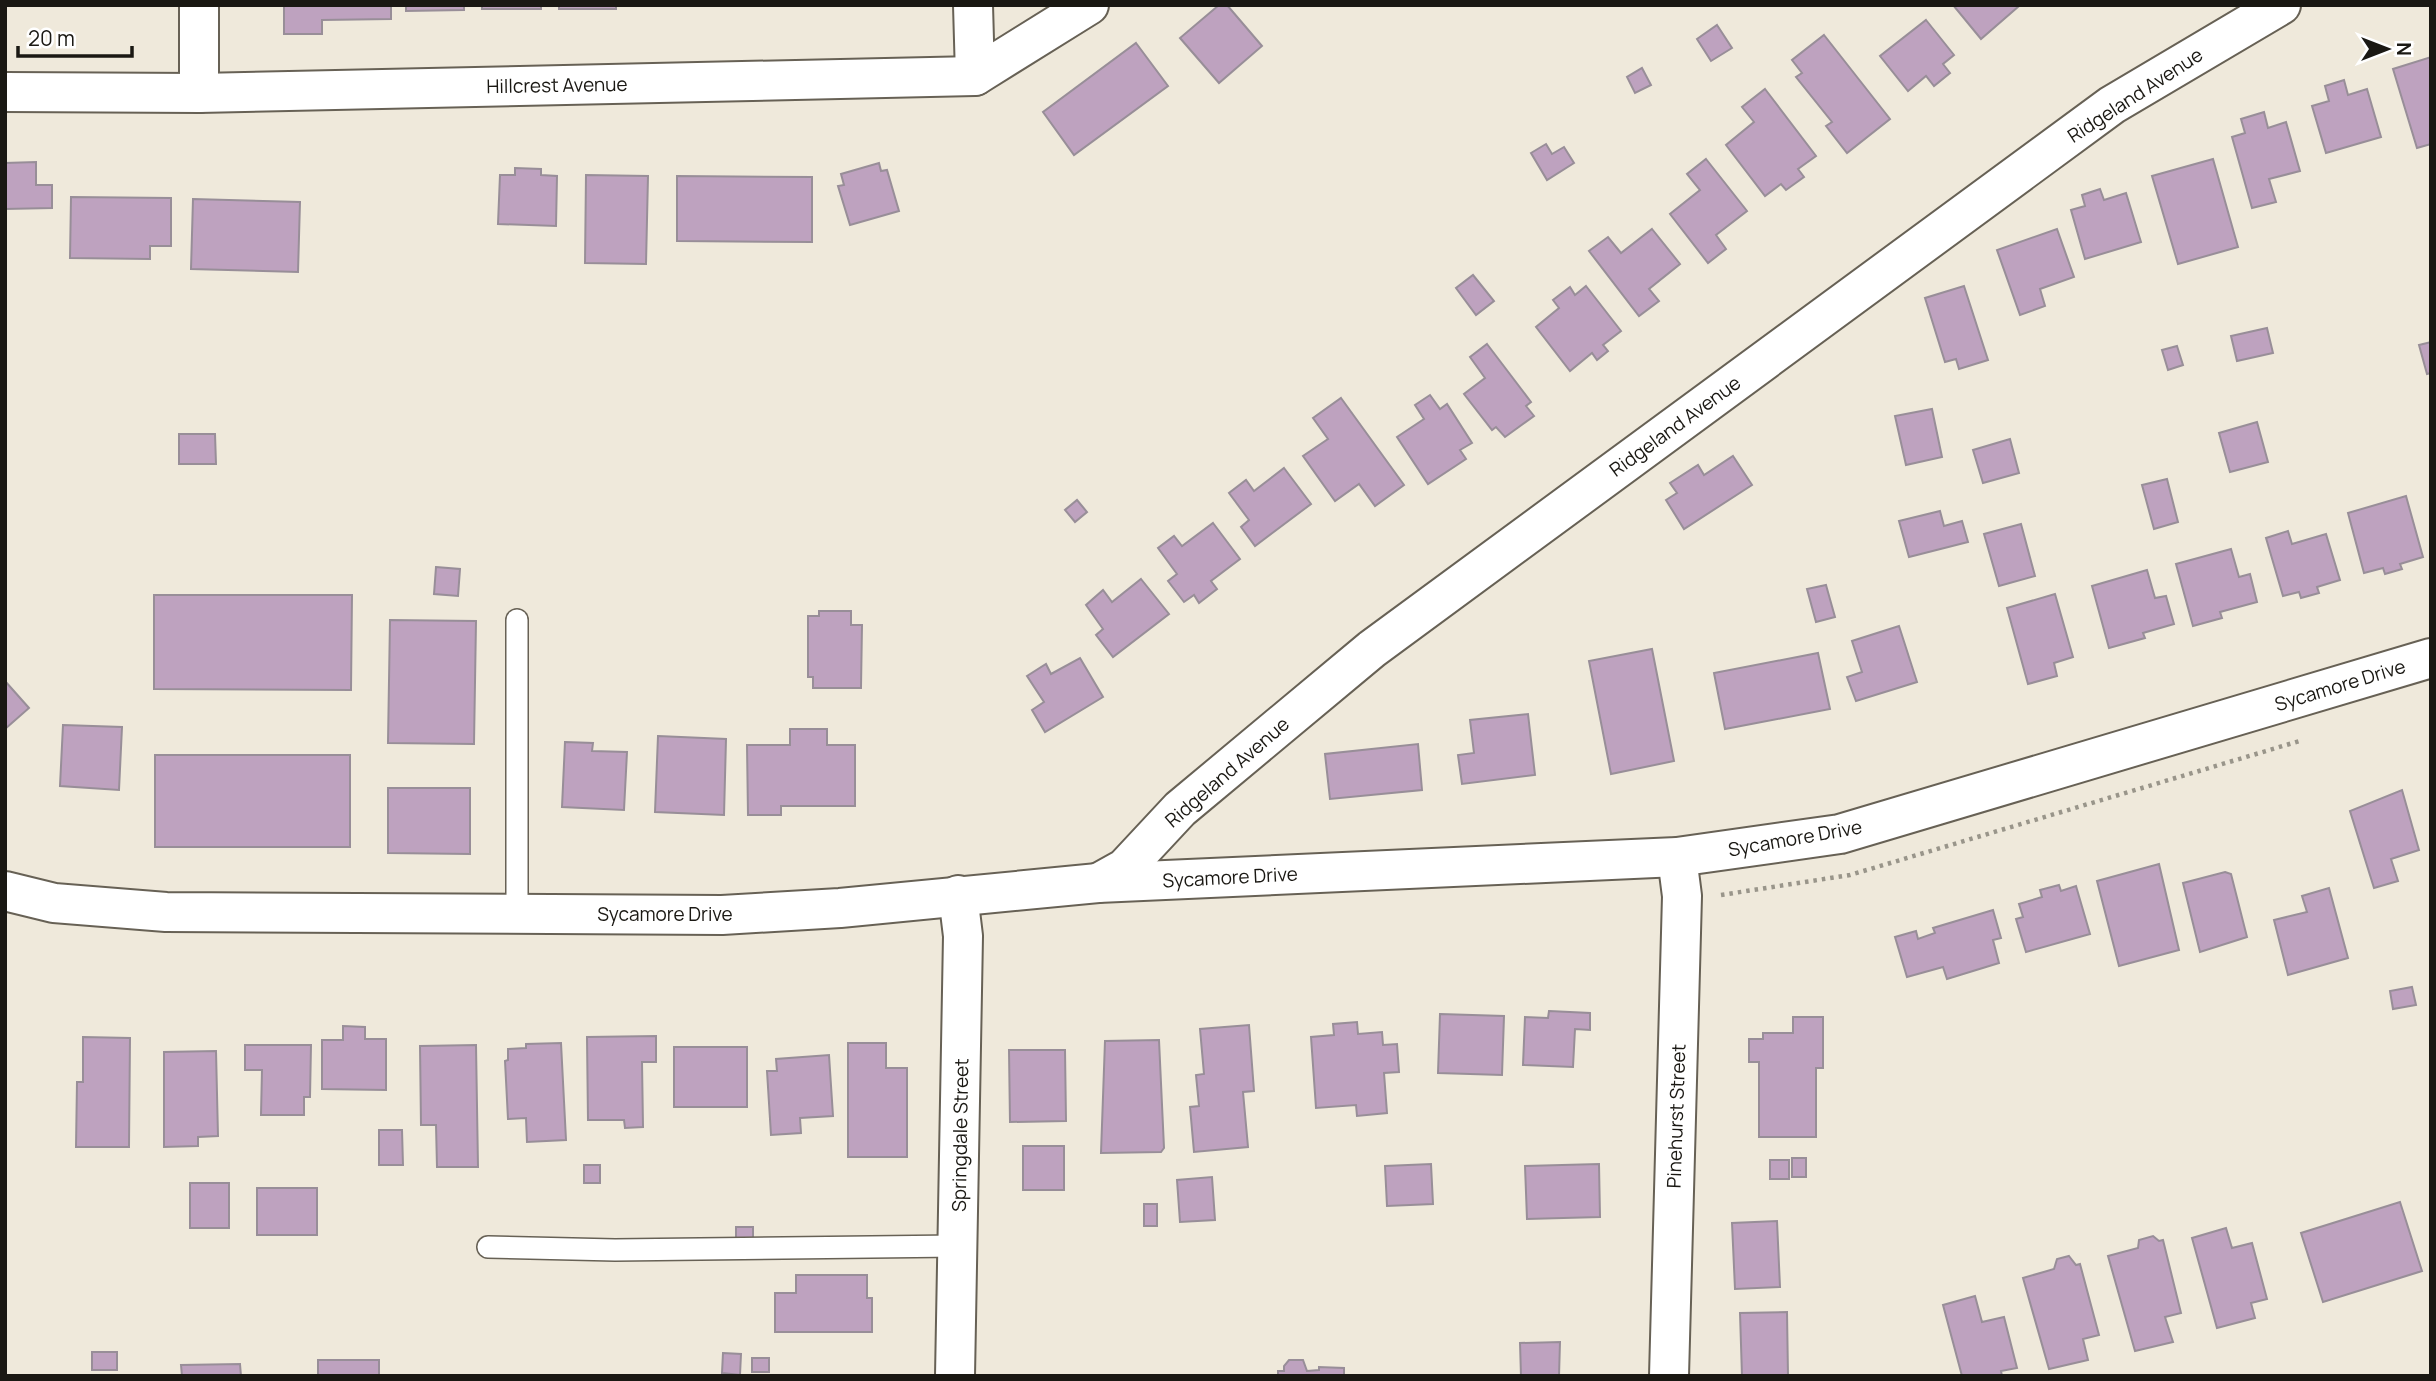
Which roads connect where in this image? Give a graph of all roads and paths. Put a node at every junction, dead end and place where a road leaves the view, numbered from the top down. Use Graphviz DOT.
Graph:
graph roads {
  1 [pos="199,5"];
  2 [pos="973,5"];
  3 [pos="1089,5"];
  4 [pos="2281,5"];
  5 [pos="975,76"];
  6 [pos="5,92"];
  7 [pos="199,93"];
  8 [pos="517,620"];
  9 [pos="2431,658"];
  10 [pos="1677,857"];
  11 [pos="1098,883"];
  12 [pos="5,891"];
  13 [pos="958,895"];
  14 [pos="517,914"];
  15 [pos="958,1246"];
  16 [pos="488,1247"];
  17 [pos="955,1376"];
  18 [pos="1669,1376"];
  1 -- 7 [label="street"];
  2 -- 5 [label="street"];
  3 -- 5 [label="street"];
  4 -- 11 [label="street, Ridgeland Avenue"];
  5 -- 7 [label="street, Hillcrest Avenue"];
  6 -- 7 [label="street, Hillcrest Avenue"];
  8 -- 14 [label="lane"];
  9 -- 10 [label="street, Sycamore Drive"];
  10 -- 11 [label="street, Sycamore Drive"];
  10 -- 18 [label="street, Pinehurst Street"];
  11 -- 13 [label="street, Sycamore Drive"];
  12 -- 14 [label="street, Sycamore Drive"];
  13 -- 14 [label="street, Sycamore Drive"];
  13 -- 15 [label="street, Springdale Street"];
  15 -- 16 [label="lane"];
  15 -- 17 [label="street, Springdale Street"];
}
